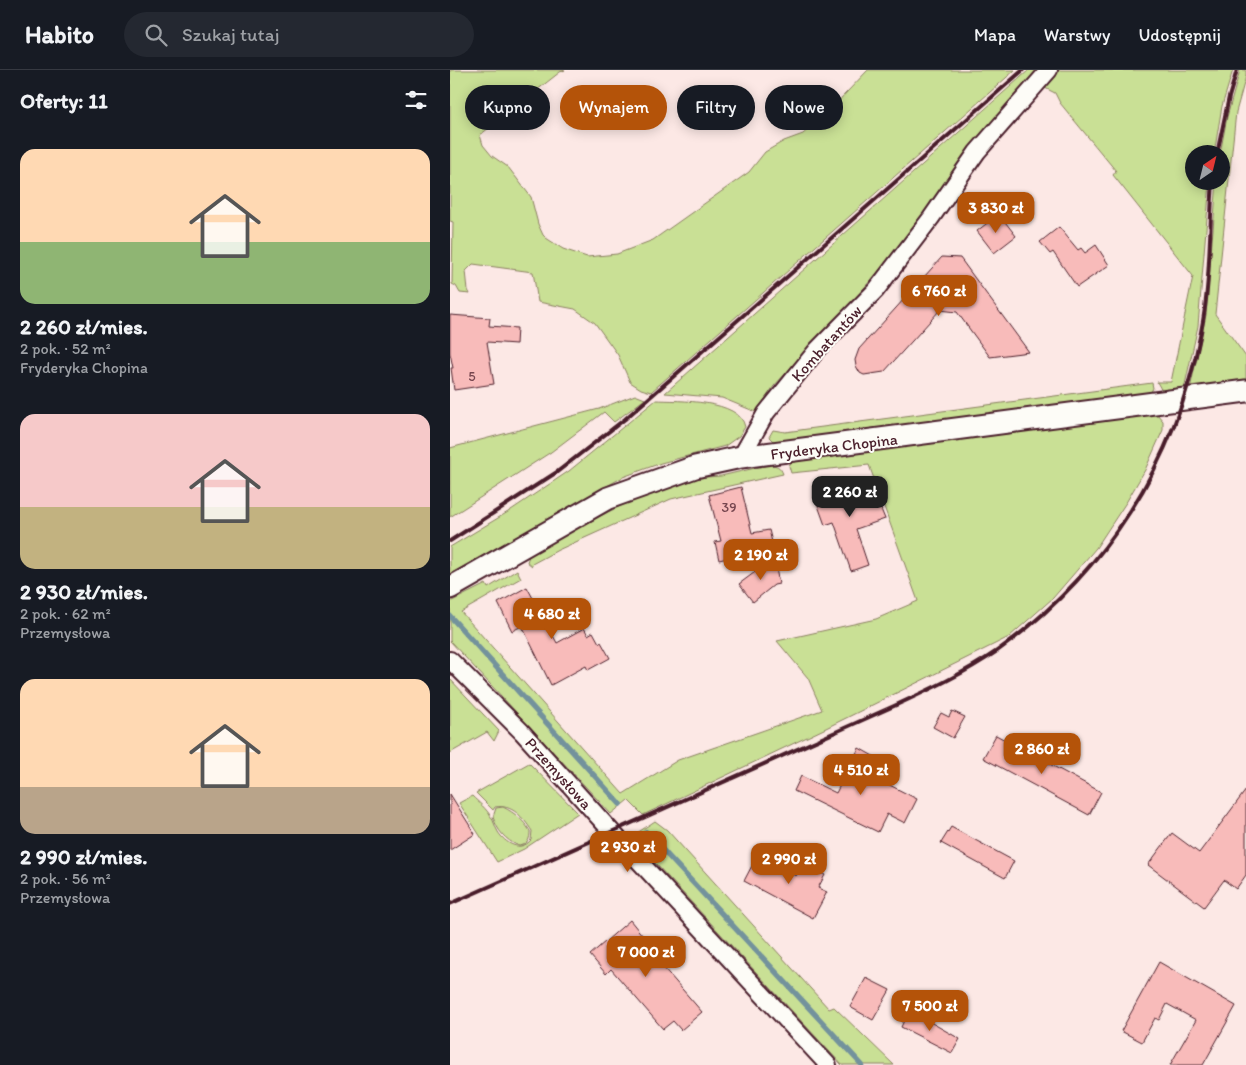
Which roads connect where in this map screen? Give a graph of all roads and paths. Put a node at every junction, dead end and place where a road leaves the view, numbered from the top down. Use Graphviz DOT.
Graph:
graph roads {
  1 [pos="1049,70"];
  2 [pos="1246,391"];
  3 [pos="741,457"];
  4 [pos="450,588"];
  5 [pos="450,660"];
  6 [pos="828,1065"];
  1 -- 3 [label="street, Kombatantów"];
  2 -- 3 [label="street, Fryderyka Chopina"];
  3 -- 4 [label="street, Fryderyka Chopina"];
  5 -- 6 [label="street, Przemysłowa"];
}
